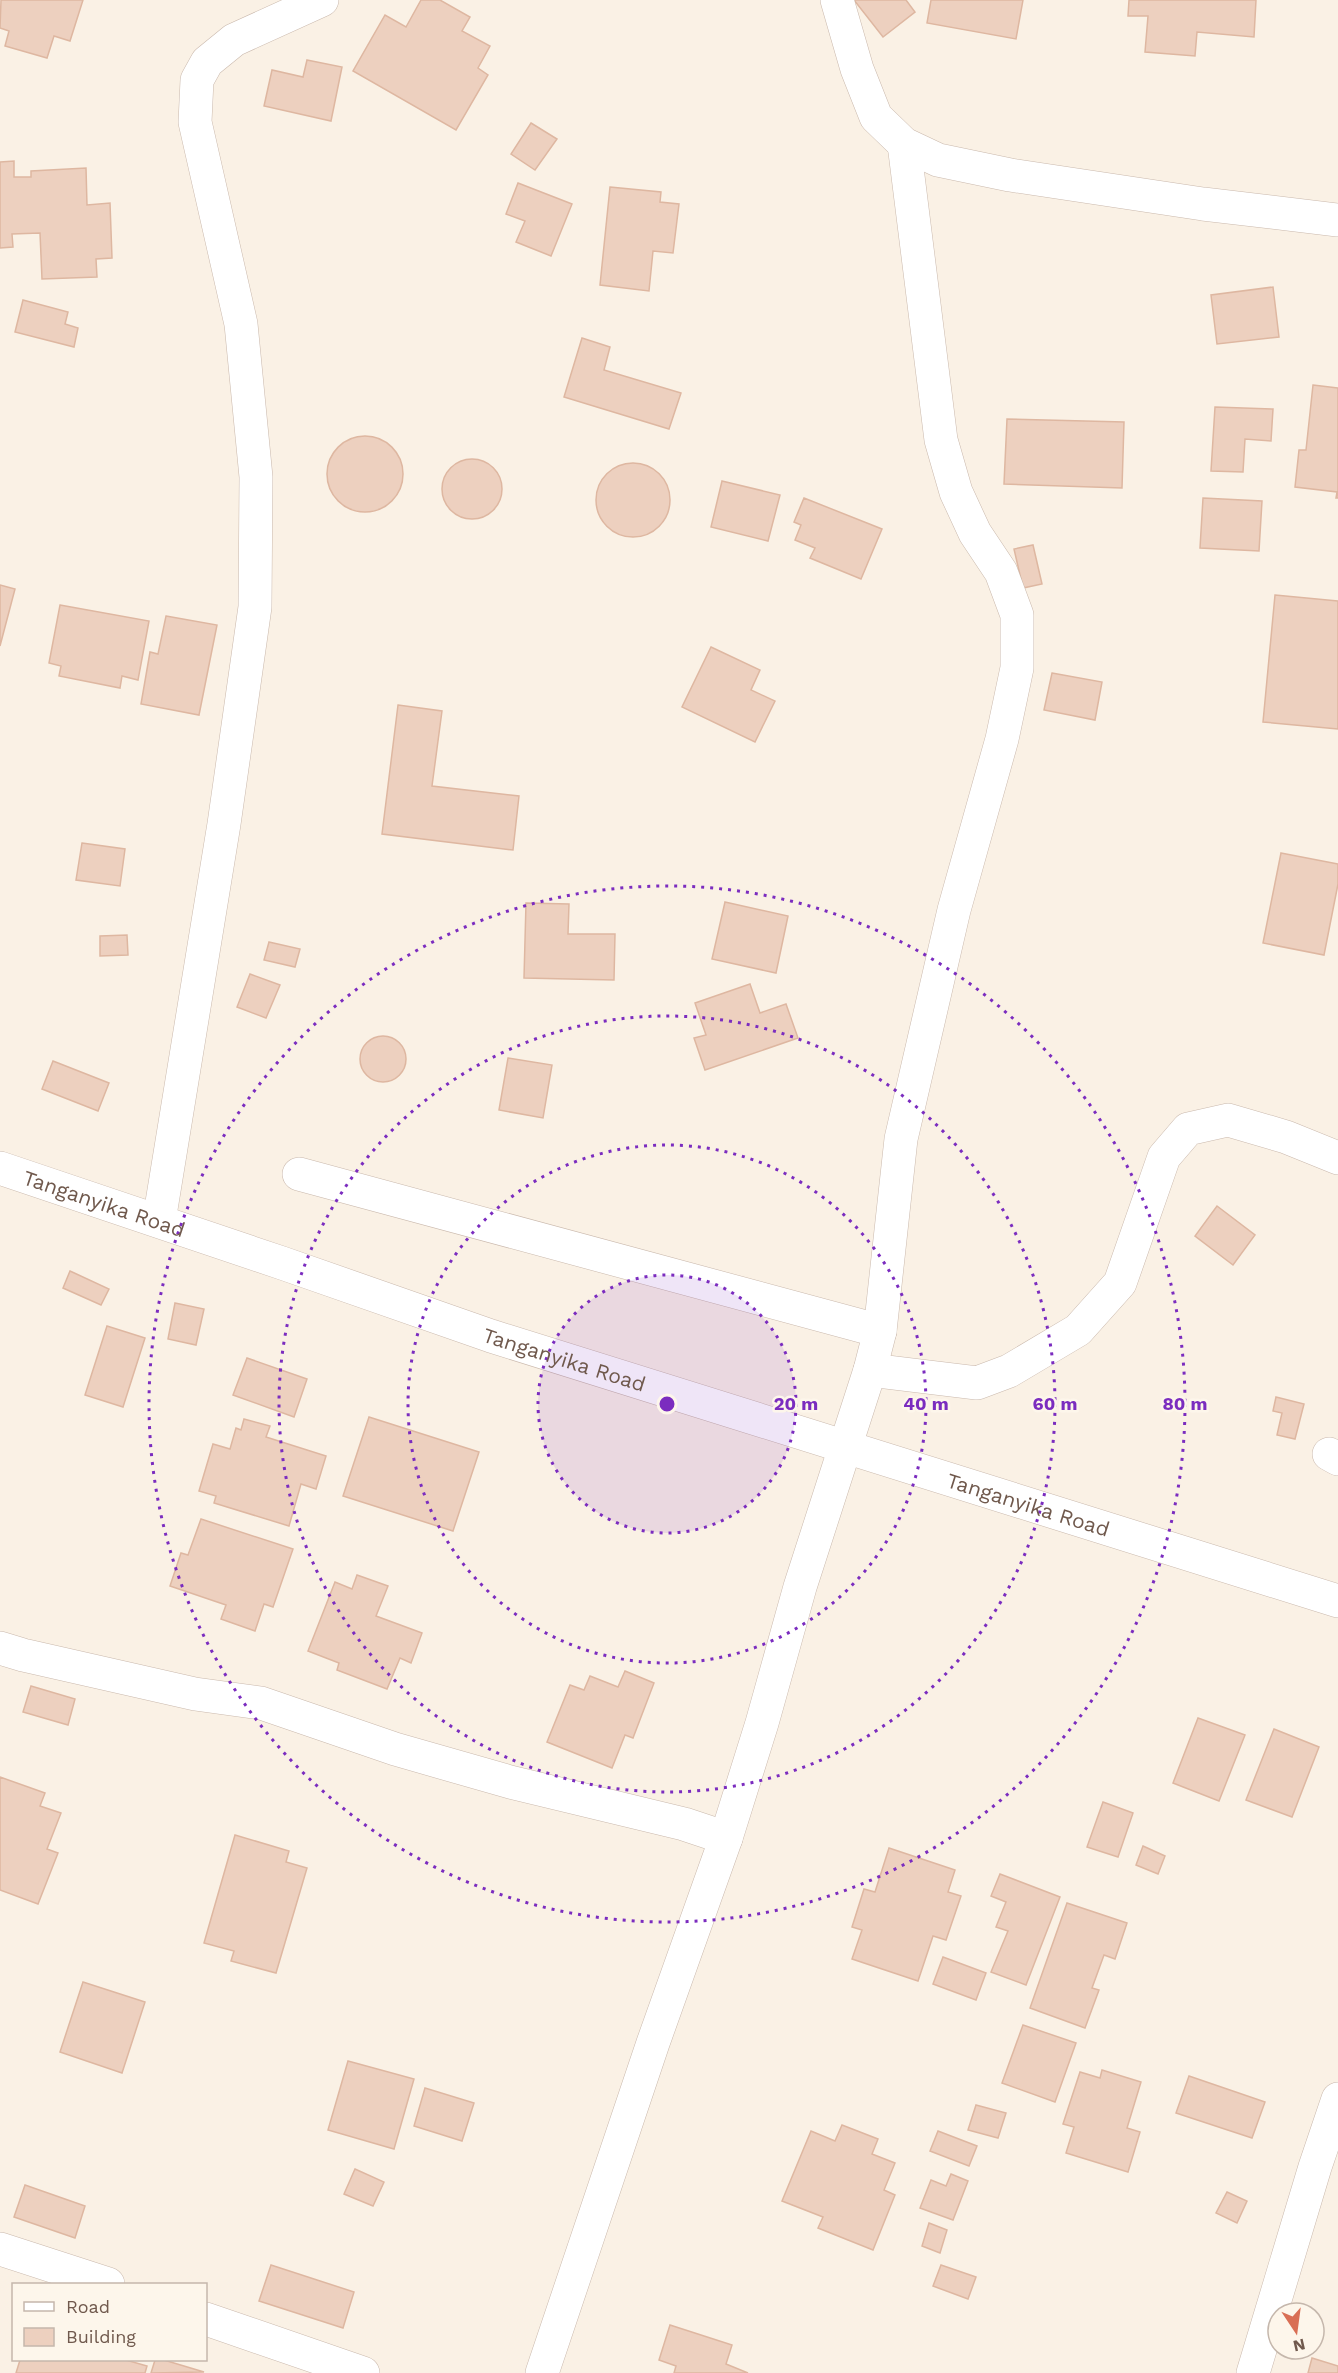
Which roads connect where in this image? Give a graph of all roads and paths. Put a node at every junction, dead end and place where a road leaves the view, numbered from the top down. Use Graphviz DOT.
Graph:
graph roads {
  1 [pos="322,0"];
  2 [pos="837,0"];
  3 [pos="904,144"];
  4 [pos="1338,220"];
  5 [pos="1338,1158"];
  6 [pos="0,1168"];
  7 [pos="299,1174"];
  8 [pos="159,1221"];
  9 [pos="879,1331"];
  10 [pos="870,1370"];
  11 [pos="846,1447"];
  12 [pos="1338,1601"];
  13 [pos="0,1648"];
  14 [pos="726,1838"];
  15 [pos="1338,2099"];
  16 [pos="0,2249"];
  17 [pos="105,2283"];
  18 [pos="207,2319"];
  19 [pos="363,2373"];
  20 [pos="542,2373"];
  21 [pos="1253,2373"];
  1 -- 8 [label="street"];
  2 -- 3 [label="street"];
  3 -- 4 [label="street"];
  3 -- 9 [label="street"];
  5 -- 10 [label="street"];
  6 -- 8 [label="street, Tanganyika Road"];
  7 -- 9 [label="street"];
  8 -- 11 [label="street, Tanganyika Road"];
  9 -- 10 [label="street"];
  10 -- 11 [label="street"];
  11 -- 12 [label="street, Tanganyika Road"];
  11 -- 14 [label="street"];
  13 -- 14 [label="street"];
  14 -- 20 [label="street"];
  15 -- 21 [label="street"];
  16 -- 17 [label="street"];
  18 -- 19 [label="street"];
}
